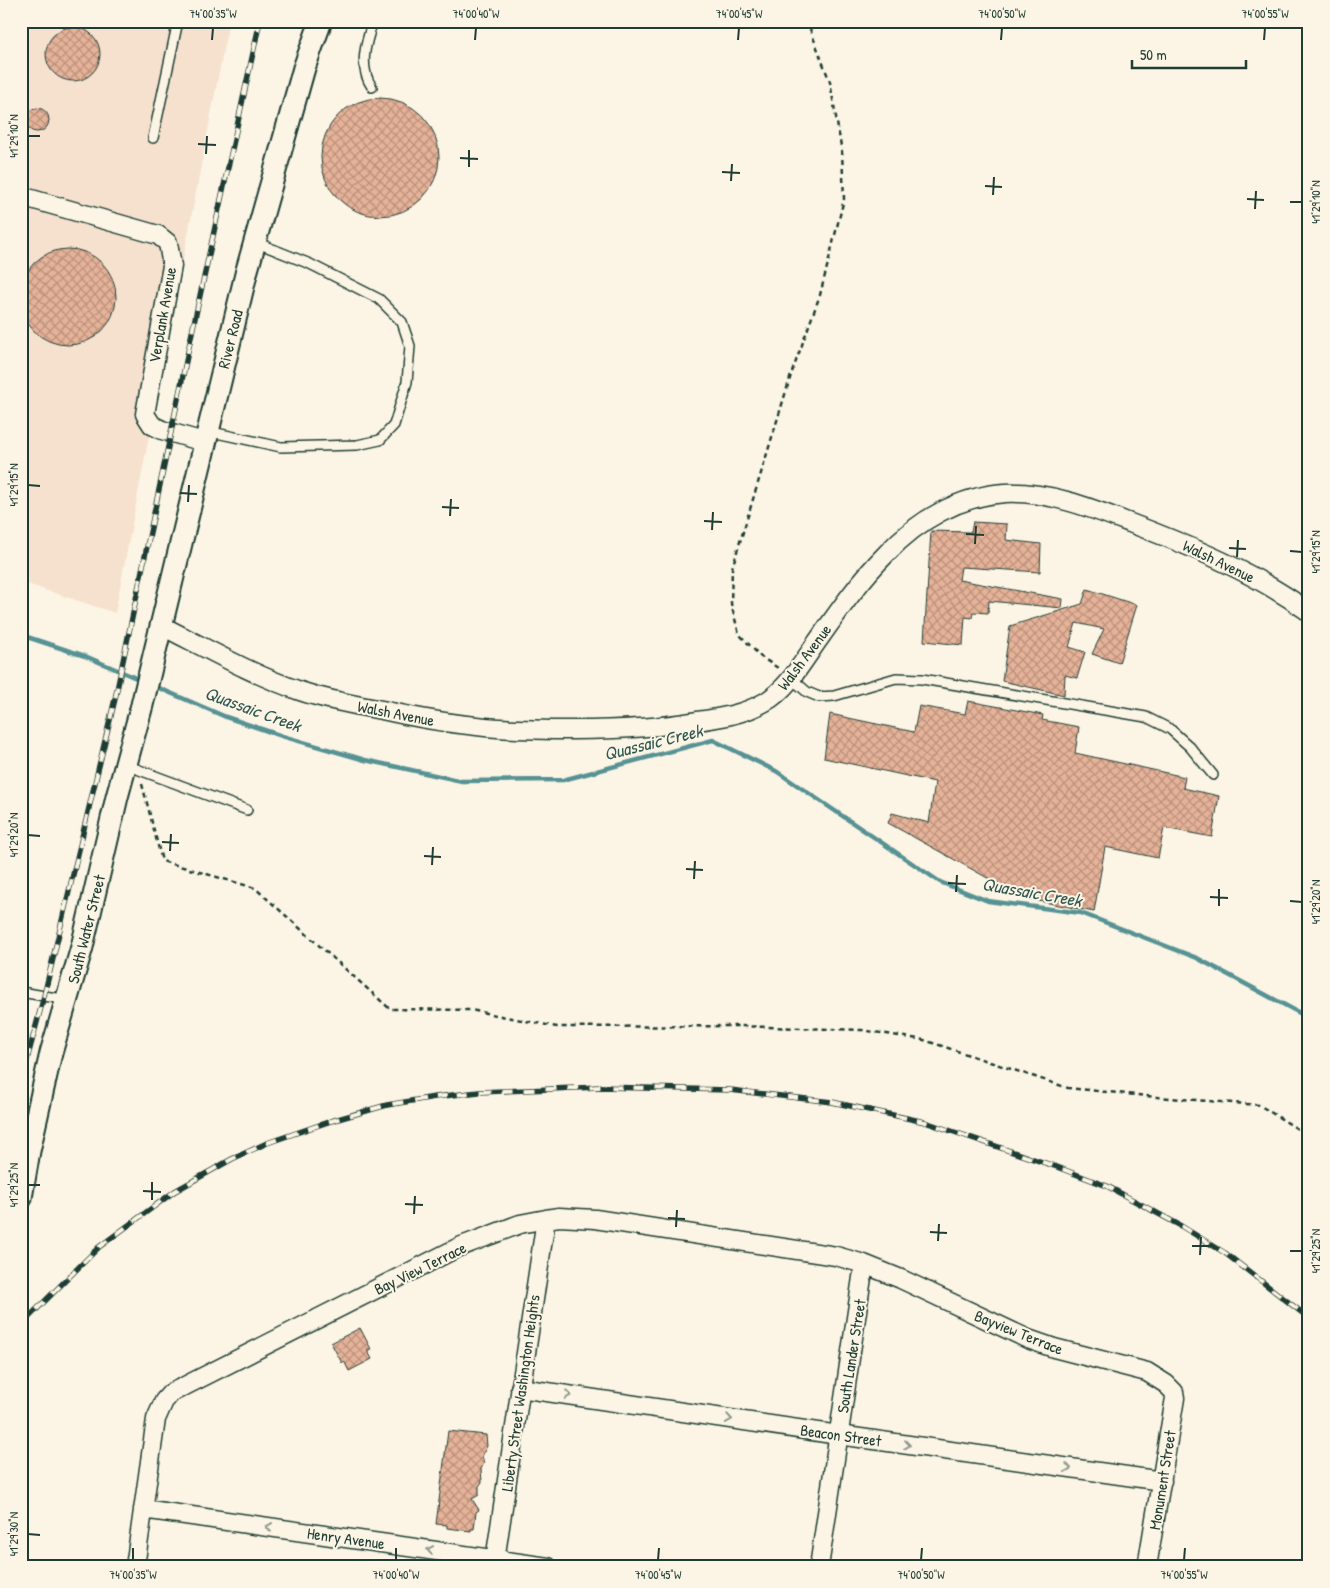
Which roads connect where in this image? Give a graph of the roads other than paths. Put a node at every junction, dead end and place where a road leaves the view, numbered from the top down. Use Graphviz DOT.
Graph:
graph roads {
  1 [pos="178,21"];
  2 [pos="321,21"];
  3 [pos="373,21"];
  4 [pos="372,87"];
  5 [pos="153,138"];
  6 [pos="21,196"];
  7 [pos="255,242"];
  8 [pos="205,437"];
  9 [pos="1309,612"];
  10 [pos="160,625"];
  11 [pos="152,659"];
  12 [pos="791,678"];
  13 [pos="125,766"];
  14 [pos="1213,775"];
  15 [pos="247,810"];
  16 [pos="21,992"];
  17 [pos="68,1000"];
  18 [pos="21,1198"];
  19 [pos="546,1218"];
  20 [pos="864,1264"];
  21 [pos="520,1388"];
  22 [pos="1174,1392"];
  23 [pos="839,1435"];
  24 [pos="1162,1481"];
  25 [pos="143,1509"];
  26 [pos="494,1563"];
  27 [pos="135,1567"];
  28 [pos="548,1567"];
  29 [pos="819,1567"];
  30 [pos="1147,1567"];
  1 -- 5 [label="lane"];
  2 -- 7 [label="street, River Road"];
  3 -- 4 [label="lane"];
  6 -- 8 [label="street, Verplank Avenue"];
  7 -- 8 [label="street, River Road"];
  7 -- 8 [label="lane"];
  8 -- 10 [label="street, River Road"];
  9 -- 12 [label="street, Walsh Avenue"];
  10 -- 11 [label="street, River Road"];
  10 -- 12 [label="street, Walsh Avenue"];
  11 -- 13 [label="street, South Water Street"];
  12 -- 14 [label="lane"];
  13 -- 15 [label="lane"];
  13 -- 17 [label="street, South Water Street"];
  16 -- 17 [label="lane"];
  17 -- 18 [label="street, South Water Street"];
  19 -- 20 [label="street, Bay View Terrace"];
  19 -- 21 [label="street, Liberty Street Washington Heights"];
  19 -- 25 [label="street, Bay View Terrace"];
  20 -- 22 [label="street, Bayview Terrace"];
  20 -- 23 [label="street, South Lander Street"];
  21 -- 23 [label="street, Beacon Street, one-way"];
  21 -- 26 [label="street, Liberty Street Washington Heights"];
  22 -- 24 [label="street, Monument Street"];
  23 -- 24 [label="street, Beacon Street, one-way"];
  23 -- 29 [label="street, South Lander Street"];
  24 -- 30 [label="street, Monument Street"];
  26 -- 25 [label="street, Henry Avenue, one-way"];
  25 -- 27 [label="street, Bay View Terrace"];
  26 -- 28 [label="street, Henry Avenue"];
}
